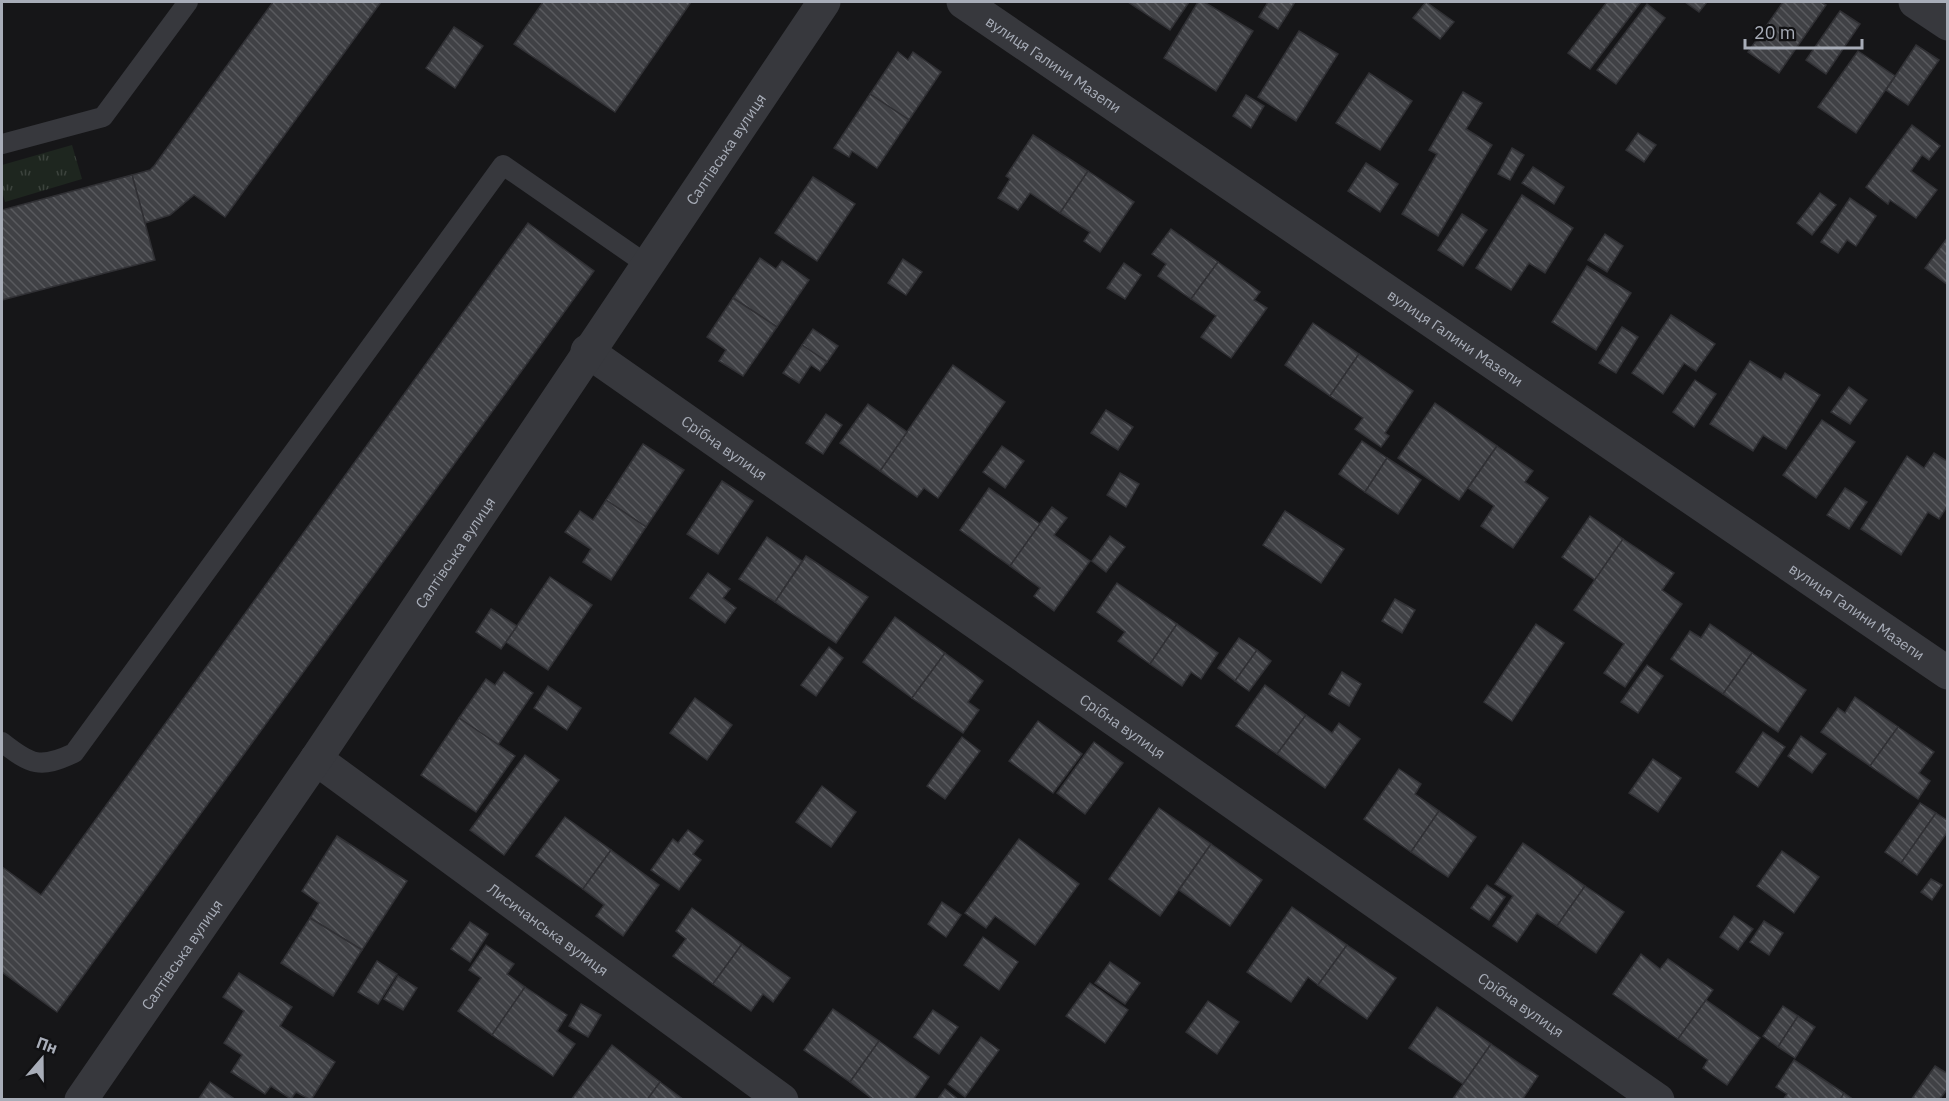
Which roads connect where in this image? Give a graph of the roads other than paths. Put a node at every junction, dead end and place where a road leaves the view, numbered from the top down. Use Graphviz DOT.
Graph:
graph roads {
  1 [pos="188,2"];
  2 [pos="824,2"];
  3 [pos="963,2"];
  4 [pos="1915,2"];
  5 [pos="1947,24"];
  6 [pos="2,144"];
  7 [pos="646,264"];
  8 [pos="587,351"];
  9 [pos="1947,673"];
  10 [pos="2,742"];
  11 [pos="316,759"];
  12 [pos="81,1100"];
  13 [pos="782,1100"];
  14 [pos="1658,1100"];
  1 -- 6 [label="lane"];
  2 -- 7 [label="street, Салтівська вулиця"];
  3 -- 9 [label="street, вулиця Галини Мазепи"];
  4 -- 5 [label="street"];
  7 -- 8 [label="street, Салтівська вулиця"];
  7 -- 10 [label="lane"];
  8 -- 11 [label="street, Салтівська вулиця"];
  8 -- 14 [label="street, Срібна вулиця"];
  11 -- 12 [label="street, Салтівська вулиця"];
  11 -- 13 [label="street, Лисичанська вулиця"];
}
